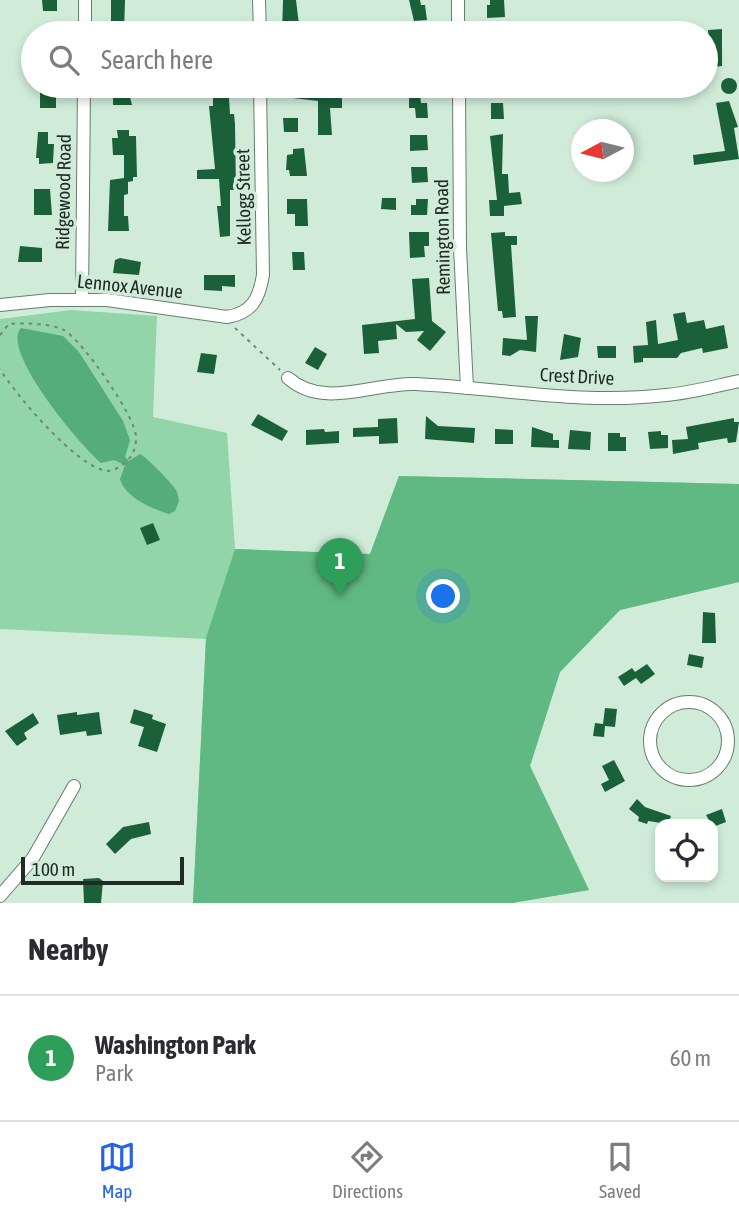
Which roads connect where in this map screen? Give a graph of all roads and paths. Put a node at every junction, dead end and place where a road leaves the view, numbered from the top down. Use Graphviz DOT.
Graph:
graph roads {
  1 [pos="85,0"];
  2 [pos="259,0"];
  3 [pos="458,0"];
  4 [pos="85,21"];
  5 [pos="260,21"];
  6 [pos="458,21"];
  7 [pos="84,98"];
  8 [pos="260,98"];
  9 [pos="459,98"];
  10 [pos="82,299"];
  11 [pos="0,304"];
  12 [pos="253,306"];
  13 [pos="240,333"];
  14 [pos="0,335"];
  15 [pos="0,369"];
  16 [pos="288,378"];
  17 [pos="739,381"];
  18 [pos="467,388"];
  19 [pos="734,735"];
  20 [pos="74,786"];
  21 [pos="0,896"];
  1 -- 4 [label="street"];
  2 -- 5 [label="street"];
  3 -- 6 [label="street"];
  7 -- 10 [label="street, Ridgewood Road"];
  8 -- 12 [label="street, Kellogg Street"];
  9 -- 18 [label="street, Remington Road"];
  10 -- 11 [label="street, Lennox Avenue"];
  10 -- 12 [label="street, Lennox Avenue"];
  13 -- 16 [label="path"];
  14 -- 15 [label="path"];
  16 -- 18 [label="street, Crest Drive"];
  17 -- 18 [label="street, Crest Drive"];
  19 -- 19 [label="street"];
  20 -- 21 [label="street"];
}
